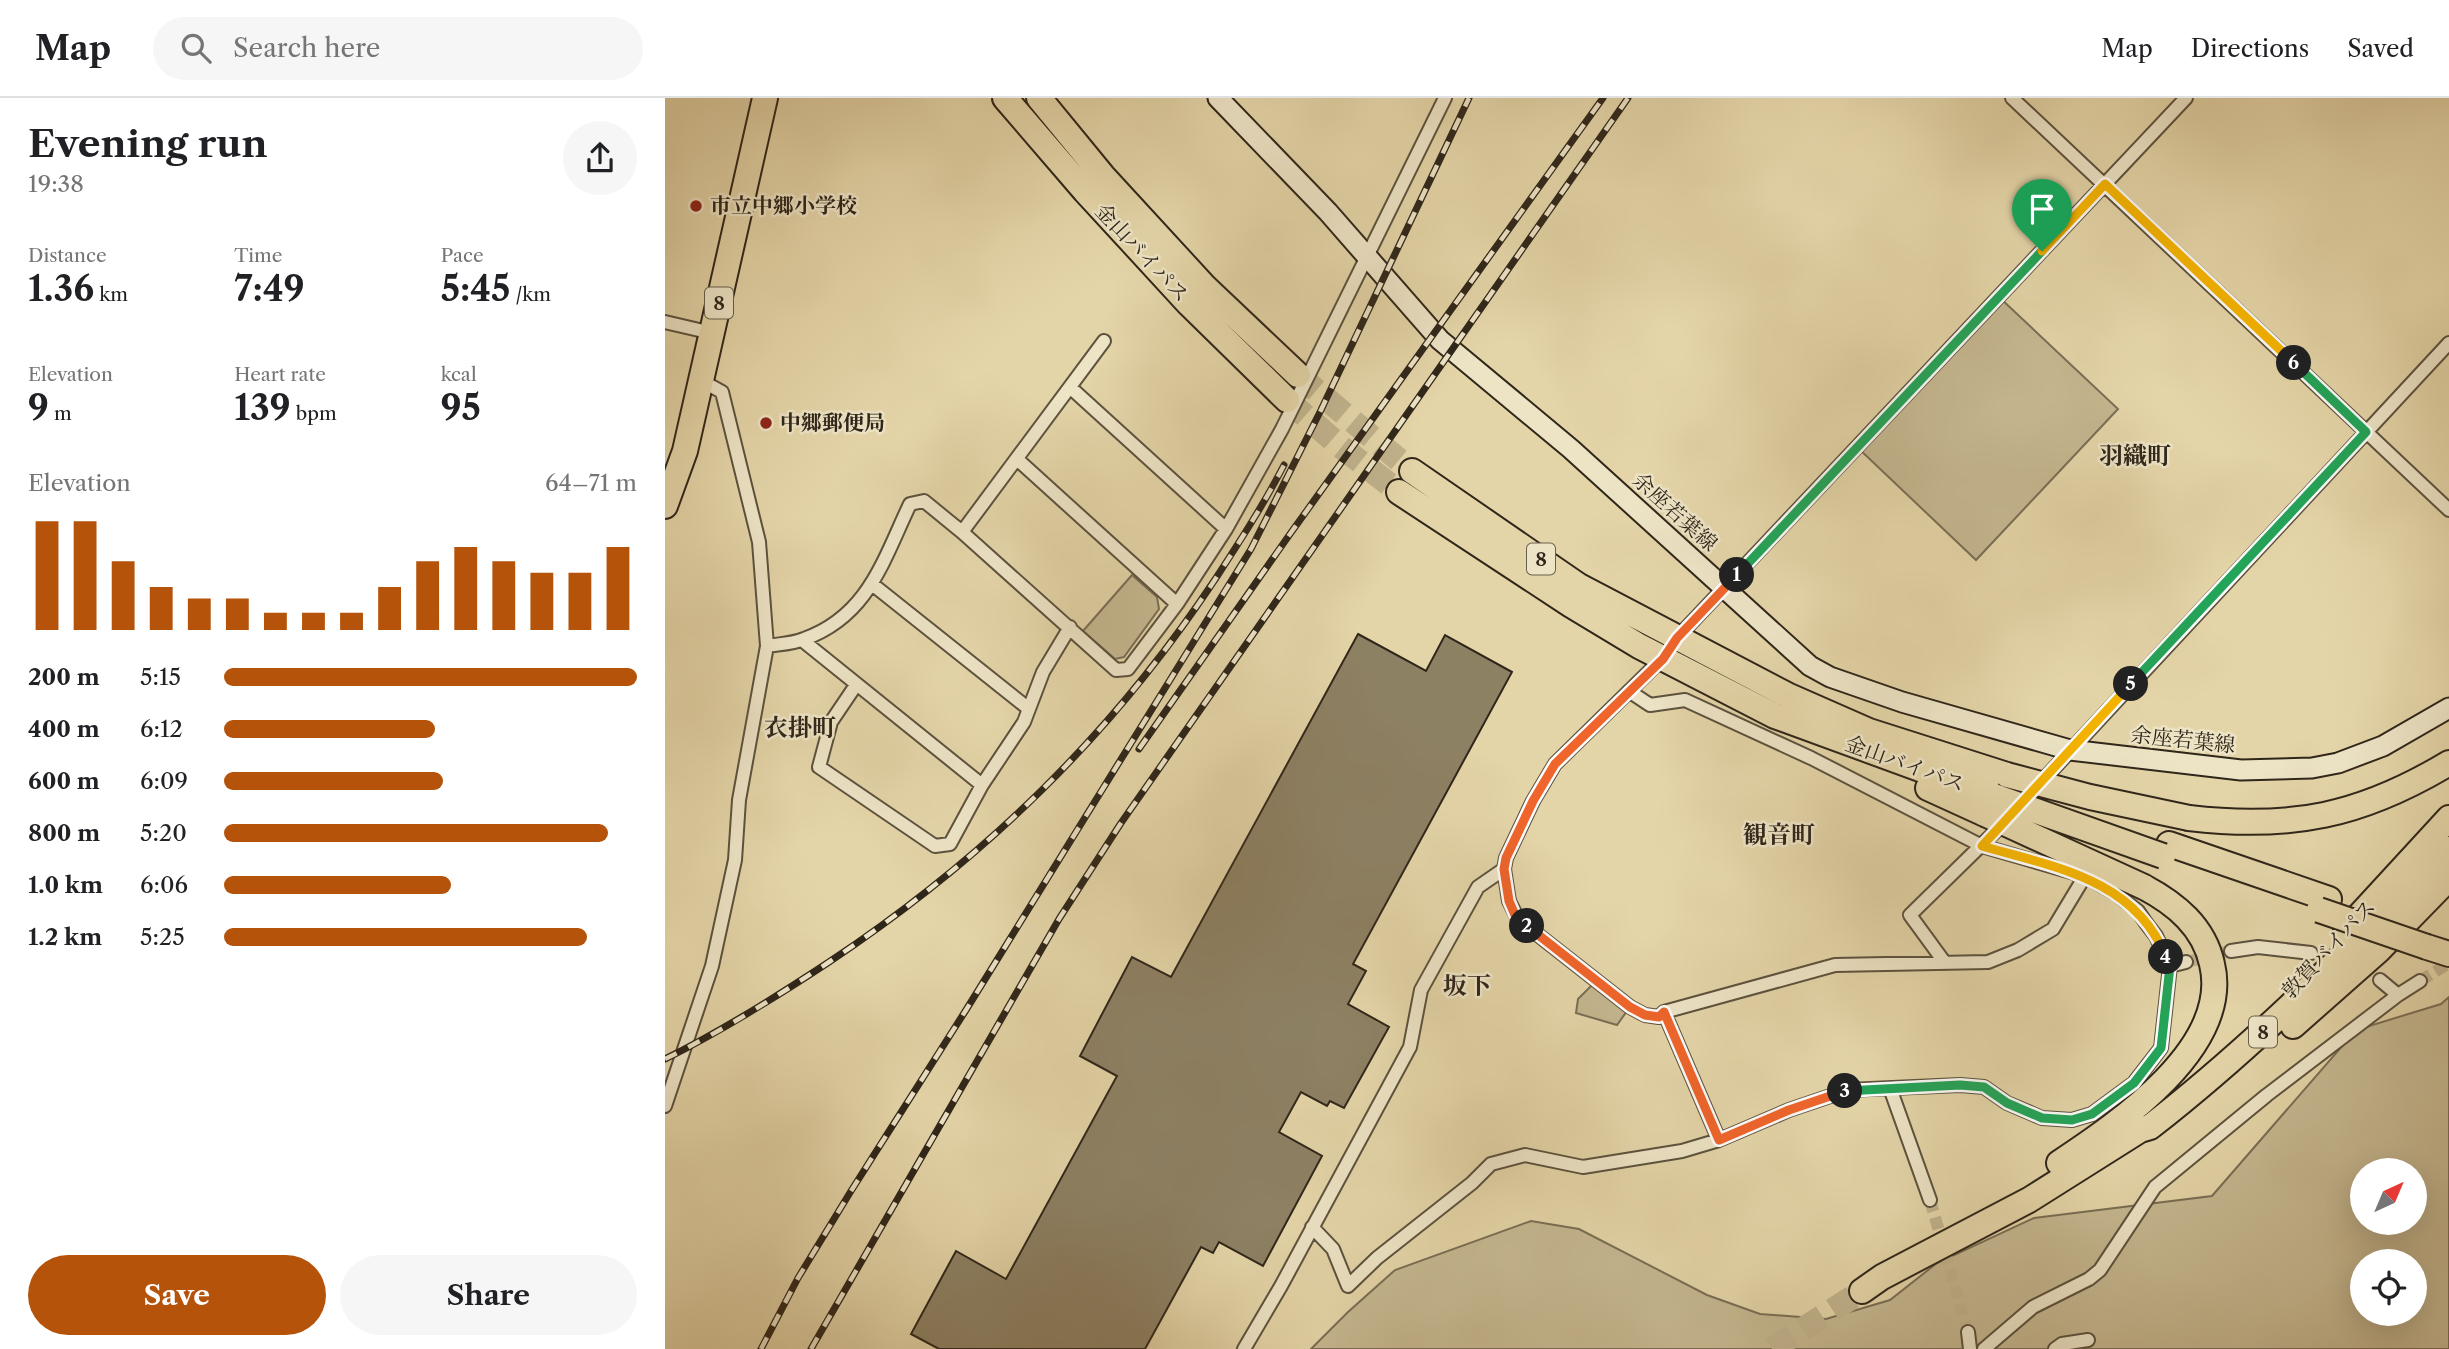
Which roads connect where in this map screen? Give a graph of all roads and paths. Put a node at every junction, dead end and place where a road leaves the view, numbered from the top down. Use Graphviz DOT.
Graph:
graph roads {
  1 [pos="765,98"];
  2 [pos="1005,98"];
  3 [pos="1039,98"];
  4 [pos="1219,98"];
  5 [pos="1445,98"];
  6 [pos="2012,98"];
  7 [pos="2186,98"];
  8 [pos="2105,184"];
  9 [pos="1368,256"];
  10 [pos="665,322"];
  11 [pos="712,333"];
  12 [pos="1104,341"];
  13 [pos="2449,343"];
  14 [pos="1298,375"];
  15 [pos="702,381"];
  16 [pos="1071,388"];
  17 [pos="1287,400"];
  18 [pos="2366,432"];
  19 [pos="1018,460"];
  20 [pos="1406,481"];
  21 [pos="665,506"];
  22 [pos="2449,510"];
  23 [pos="1226,529"];
  24 [pos="962,532"];
  25 [pos="872,584"];
  26 [pos="1725,588"];
  27 [pos="1177,604"];
  28 [pos="1070,627"];
  29 [pos="802,640"];
  30 [pos="767,646"];
  31 [pos="1670,648"];
  32 [pos="856,685"];
  33 [pos="1629,691"];
  34 [pos="2449,708"];
  35 [pos="1029,709"];
  36 [pos="2070,750"];
  37 [pos="2449,763"];
  38 [pos="982,785"];
  39 [pos="1997,792"];
  40 [pos="2449,818"];
  41 [pos="1982,846"];
  42 [pos="2449,849"];
  43 [pos="1504,869"];
  44 [pos="2085,876"];
  45 [pos="2449,878"];
  46 [pos="2440,944"];
  47 [pos="2231,951"];
  48 [pos="2311,953"];
  49 [pos="2186,962"];
  50 [pos="1945,963"];
  51 [pos="2170,966"];
  52 [pos="2380,980"];
  53 [pos="2420,981"];
  54 [pos="2398,995"];
  55 [pos="1664,1012"];
  56 [pos="1890,1088"];
  57 [pos="665,1106"];
  58 [pos="2140,1130"];
  59 [pos="1719,1140"];
  60 [pos="1930,1200"];
  61 [pos="2029,1200"];
  62 [pos="1312,1227"];
  63 [pos="1968,1332"];
  64 [pos="2088,1340"];
  65 [pos="1244,1349"];
  66 [pos="1970,1349"];
  67 [pos="1984,1349"];
  68 [pos="2055,1349"];
  1 -- 11 [label="highway, 8"];
  2 -- 17 [label="highway, 金山バイパス"];
  3 -- 14 [label="highway, 金山バイパス"];
  4 -- 9 [label="main road, 余座若葉線"];
  5 -- 9 [label="street"];
  6 -- 8 [label="street"];
  7 -- 8 [label="street"];
  8 -- 18 [label="street"];
  8 -- 26 [label="street"];
  9 -- 23 [label="street"];
  9 -- 26 [label="main road, 余座若葉線"];
  10 -- 11 [label="street"];
  11 -- 15 [label="highway, 8"];
  12 -- 16 [label="street"];
  13 -- 18 [label="street"];
  15 -- 21 [label="highway, 8"];
  15 -- 30 [label="street"];
  16 -- 19 [label="street"];
  16 -- 23 [label="street"];
  18 -- 22 [label="street"];
  18 -- 36 [label="street"];
  19 -- 24 [label="street"];
  19 -- 27 [label="street"];
  20 -- 31 [label="highway, 金山バイパス / 8"];
  23 -- 27 [label="street"];
  24 -- 25 [label="street"];
  24 -- 28 [label="street"];
  25 -- 29 [label="street"];
  25 -- 35 [label="street"];
  26 -- 31 [label="street"];
  26 -- 36 [label="main road, 余座若葉線"];
  27 -- 28 [label="street"];
  28 -- 35 [label="street"];
  29 -- 30 [label="street"];
  29 -- 32 [label="street"];
  30 -- 57 [label="street"];
  31 -- 33 [label="street"];
  31 -- 39 [label="highway, 金山バイパス / 8"];
  31 -- 39 [label="highway, 金山バイパス / 8"];
  32 -- 38 [label="street"];
  32 -- 38 [label="street"];
  33 -- 41 [label="street"];
  33 -- 43 [label="street"];
  34 -- 36 [label="main road, 余座若葉線"];
  35 -- 38 [label="street"];
  36 -- 41 [label="street"];
  37 -- 39 [label="highway, 金山バイパス / 8, bridge"];
  39 -- 46 [label="highway, 金山バイパス / 8, bridge"];
  39 -- 61 [label="highway, 敦賀バイパス / 8, bridge"];
  40 -- 58 [label="highway, 敦賀バイパス / 8"];
  41 -- 44 [label="street"];
  41 -- 50 [label="street"];
  42 -- 58 [label="highway, 敦賀バイパス / 8"];
  43 -- 55 [label="street"];
  43 -- 62 [label="street"];
  44 -- 50 [label="street"];
  44 -- 51 [label="street"];
  45 -- 61 [label="highway"];
  47 -- 48 [label="street"];
  49 -- 51 [label="street"];
  50 -- 55 [label="street"];
  51 -- 56 [label="street"];
  52 -- 54 [label="street"];
  53 -- 54 [label="street"];
  54 -- 67 [label="street"];
  55 -- 59 [label="street"];
  56 -- 59 [label="street"];
  56 -- 60 [label="street"];
  58 -- 61 [label="highway, 敦賀バイパス / 8"];
  59 -- 62 [label="street"];
  62 -- 65 [label="street"];
  63 -- 66 [label="street"];
  64 -- 68 [label="street"];
}
